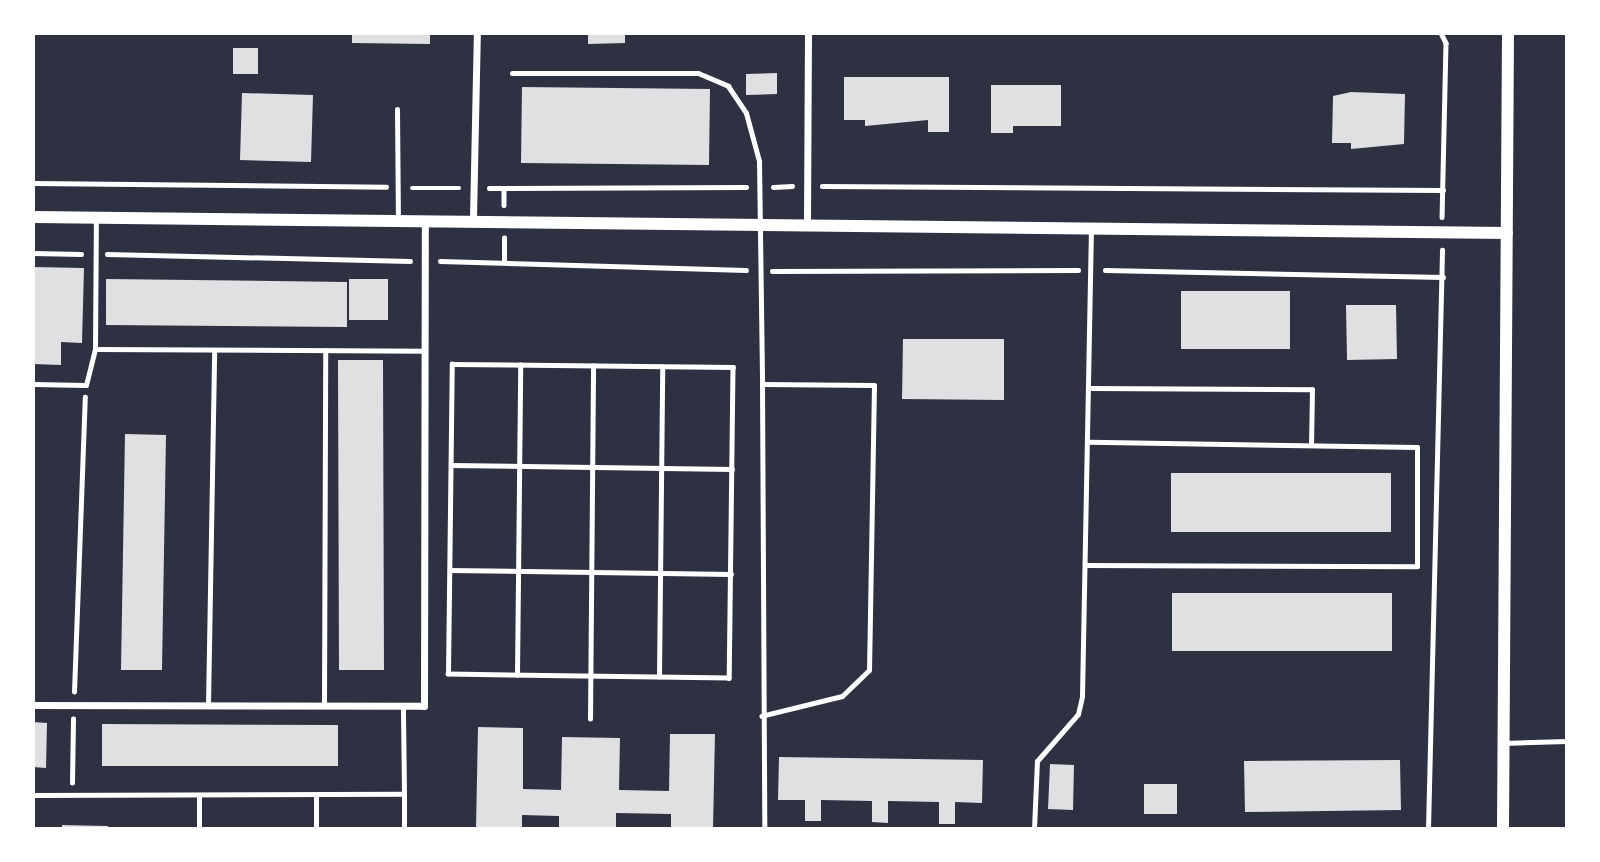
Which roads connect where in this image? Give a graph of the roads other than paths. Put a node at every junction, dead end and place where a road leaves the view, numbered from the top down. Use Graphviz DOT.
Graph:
graph roads {
  1 [pos="477,33"];
  2 [pos="808,33"];
  3 [pos="1508,33"];
  4 [pos="512,73"];
  5 [pos="397,109"];
  6 [pos="33,217"];
  7 [pos="96,217"];
  8 [pos="398,217"];
  9 [pos="425,218"];
  10 [pos="473,218"];
  11 [pos="761,222"];
  12 [pos="807,222"];
  13 [pos="1091,223"];
  14 [pos="1507,233"];
  15 [pos="95,349"];
  16 [pos="325,350"];
  17 [pos="214,351"];
  18 [pos="425,351"];
  19 [pos="33,384"];
  20 [pos="762,384"];
  21 [pos="1091,388"];
  22 [pos="1089,442"];
  23 [pos="1311,444"];
  24 [pos="1086,565"];
  25 [pos="33,705"];
  26 [pos="208,705"];
  27 [pos="324,706"];
  28 [pos="386,706"];
  29 [pos="761,716"];
  30 [pos="1567,741"];
  31 [pos="1503,743"];
  32 [pos="404,794"];
  33 [pos="33,795"];
  34 [pos="199,795"];
  35 [pos="316,796"];
  36 [pos="199,829"];
  37 [pos="316,829"];
  38 [pos="404,829"];
  39 [pos="764,829"];
  40 [pos="1034,829"];
  41 [pos="1503,829"];
  1 -- 10 [label="street"];
  2 -- 12 [label="street"];
  3 -- 14 [label="street"];
  4 -- 11 [label="lane"];
  5 -- 8 [label="lane"];
  6 -- 7 [label="street"];
  7 -- 8 [label="street"];
  7 -- 15 [label="lane"];
  8 -- 9 [label="street"];
  9 -- 10 [label="street"];
  9 -- 18 [label="street"];
  10 -- 11 [label="street"];
  11 -- 12 [label="street"];
  11 -- 20 [label="lane"];
  12 -- 13 [label="street"];
  13 -- 14 [label="street"];
  13 -- 21 [label="lane"];
  14 -- 31 [label="street"];
  15 -- 17 [label="lane"];
  15 -- 19 [label="lane"];
  16 -- 17 [label="lane"];
  16 -- 18 [label="lane"];
  16 -- 27 [label="lane"];
  17 -- 26 [label="lane"];
  18 -- 28 [label="street"];
  20 -- 29 [label="lane"];
  20 -- 29 [label="lane"];
  21 -- 22 [label="lane"];
  21 -- 23 [label="lane"];
  22 -- 23 [label="lane"];
  22 -- 24 [label="lane"];
  23 -- 24 [label="lane"];
  24 -- 40 [label="lane"];
  25 -- 26 [label="street"];
  26 -- 27 [label="street"];
  27 -- 28 [label="street"];
  28 -- 32 [label="lane"];
  29 -- 39 [label="lane"];
  30 -- 31 [label="lane"];
  31 -- 41 [label="street"];
  32 -- 35 [label="lane"];
  32 -- 38 [label="lane"];
  33 -- 34 [label="lane"];
  34 -- 35 [label="lane"];
  34 -- 36 [label="lane"];
  35 -- 37 [label="lane"];
}
